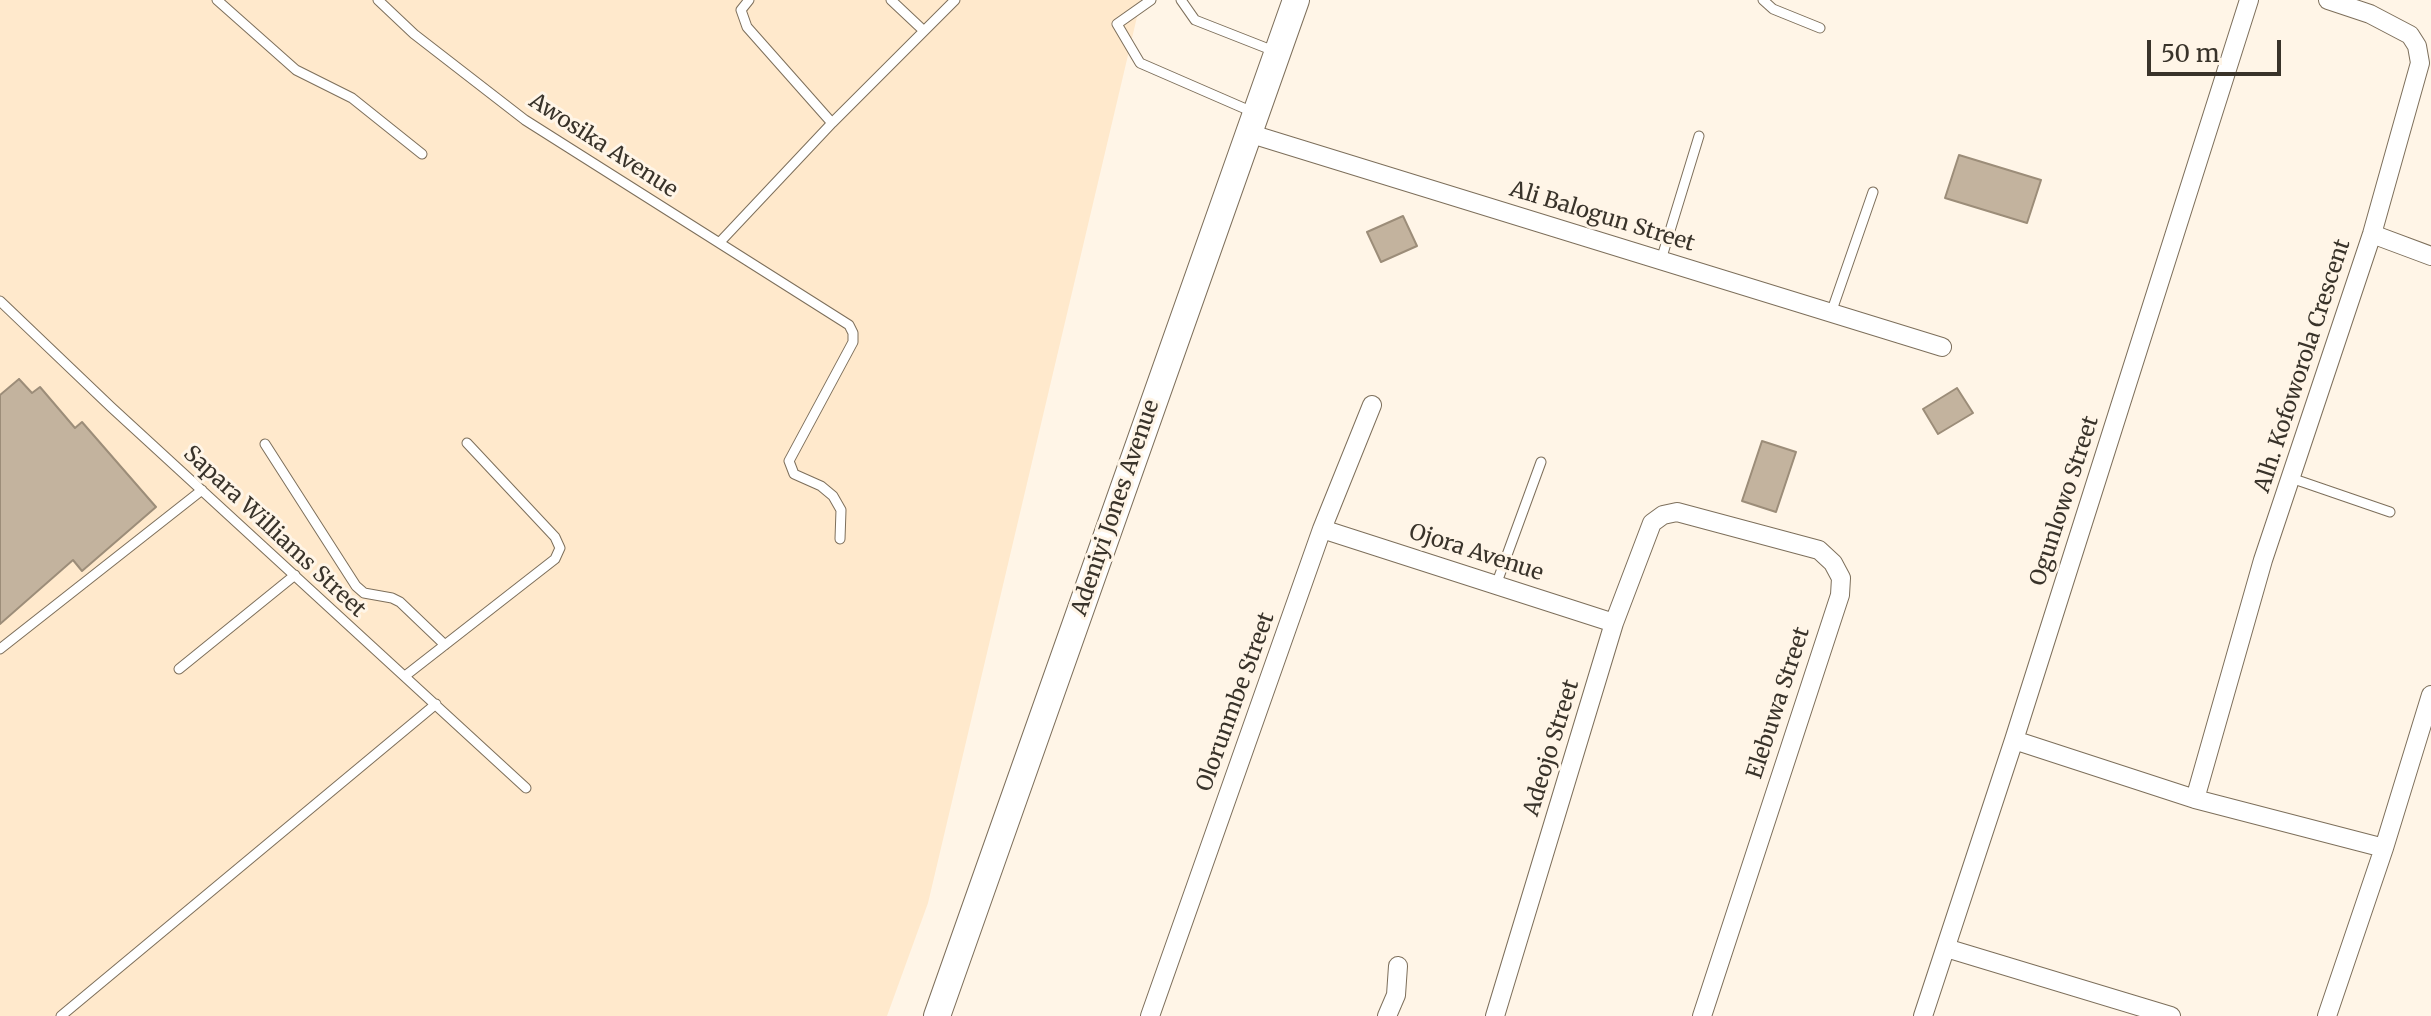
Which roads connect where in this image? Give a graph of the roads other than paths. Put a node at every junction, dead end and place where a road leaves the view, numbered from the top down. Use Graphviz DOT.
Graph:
graph roads {
  1 [pos="217,0"];
  2 [pos="378,0"];
  3 [pos="749,0"];
  4 [pos="891,0"];
  5 [pos="955,0"];
  6 [pos="1151,0"];
  7 [pos="1181,0"];
  8 [pos="1296,0"];
  9 [pos="1763,0"];
  10 [pos="2249,0"];
  11 [pos="2328,0"];
  12 [pos="1820,28"];
  13 [pos="924,31"];
  14 [pos="1277,52"];
  15 [pos="832,123"];
  16 [pos="1251,123"];
  17 [pos="1699,136"];
  18 [pos="422,154"];
  19 [pos="1873,192"];
  20 [pos="2372,234"];
  21 [pos="720,242"];
  22 [pos="2431,256"];
  23 [pos="1661,260"];
  24 [pos="0,301"];
  25 [pos="1831,313"];
  26 [pos="1942,347"];
  27 [pos="1372,405"];
  28 [pos="467,443"];
  29 [pos="265,444"];
  30 [pos="1541,462"];
  31 [pos="2291,478"];
  32 [pos="202,490"];
  33 [pos="1677,512"];
  34 [pos="2390,512"];
  35 [pos="1322,529"];
  36 [pos="840,539"];
  37 [pos="295,575"];
  38 [pos="1496,585"];
  39 [pos="1614,623"];
  40 [pos="445,645"];
  41 [pos="0,649"];
  42 [pos="179,669"];
  43 [pos="405,676"];
  44 [pos="2431,695"];
  45 [pos="436,704"];
  46 [pos="2014,740"];
  47 [pos="526,788"];
  48 [pos="2195,799"];
  49 [pos="2384,848"];
  50 [pos="1946,948"];
  51 [pos="1398,966"];
  52 [pos="61,1016"];
  53 [pos="937,1016"];
  54 [pos="1150,1016"];
  55 [pos="1387,1016"];
  56 [pos="1495,1016"];
  57 [pos="1702,1016"];
  58 [pos="1923,1016"];
  59 [pos="2171,1016"];
  60 [pos="2327,1016"];
  1 -- 18 [label="lane"];
  2 -- 21 [label="lane, Awosika Avenue"];
  3 -- 15 [label="lane"];
  4 -- 13 [label="lane"];
  5 -- 13 [label="lane"];
  6 -- 16 [label="lane"];
  7 -- 14 [label="lane"];
  8 -- 14 [label="street, Adeniyi Jones Avenue"];
  9 -- 12 [label="lane"];
  10 -- 46 [label="street, Ogunlowo Street"];
  11 -- 20 [label="street, Alh. Kofoworola Crescent"];
  13 -- 15 [label="lane"];
  14 -- 16 [label="street, Adeniyi Jones Avenue"];
  15 -- 21 [label="lane"];
  16 -- 23 [label="street, Ali Balogun Street"];
  16 -- 53 [label="street, Adeniyi Jones Avenue"];
  17 -- 23 [label="lane"];
  19 -- 25 [label="lane"];
  20 -- 22 [label="street"];
  20 -- 31 [label="street, Alh. Kofoworola Crescent"];
  21 -- 36 [label="lane, Awosika Avenue"];
  23 -- 25 [label="street, Ali Balogun Street"];
  24 -- 32 [label="lane, Sapara Williams Street"];
  25 -- 26 [label="street, Ali Balogun Street"];
  27 -- 35 [label="street, Olorunmbe Street"];
  28 -- 40 [label="lane"];
  29 -- 40 [label="lane"];
  30 -- 38 [label="lane"];
  31 -- 34 [label="lane"];
  31 -- 48 [label="street, Alh. Kofoworola Crescent"];
  32 -- 37 [label="lane, Sapara Williams Street"];
  32 -- 41 [label="lane"];
  33 -- 39 [label="street, Adeojo Street"];
  33 -- 57 [label="street, Elebuwa Street"];
  35 -- 38 [label="street, Ojora Avenue"];
  35 -- 54 [label="street, Olorunmbe Street"];
  37 -- 42 [label="lane"];
  37 -- 43 [label="lane, Sapara Williams Street"];
  38 -- 39 [label="street, Ojora Avenue"];
  39 -- 56 [label="street, Adeojo Street"];
  40 -- 43 [label="lane"];
  43 -- 45 [label="lane, Sapara Williams Street"];
  44 -- 49 [label="street"];
  45 -- 47 [label="lane, Sapara Williams Street"];
  45 -- 52 [label="lane"];
  46 -- 48 [label="street"];
  46 -- 50 [label="street, Ogunlowo Street"];
  48 -- 49 [label="street"];
  49 -- 60 [label="street"];
  50 -- 58 [label="street, Ogunlowo Street"];
  50 -- 59 [label="street"];
  51 -- 55 [label="street"];
}
